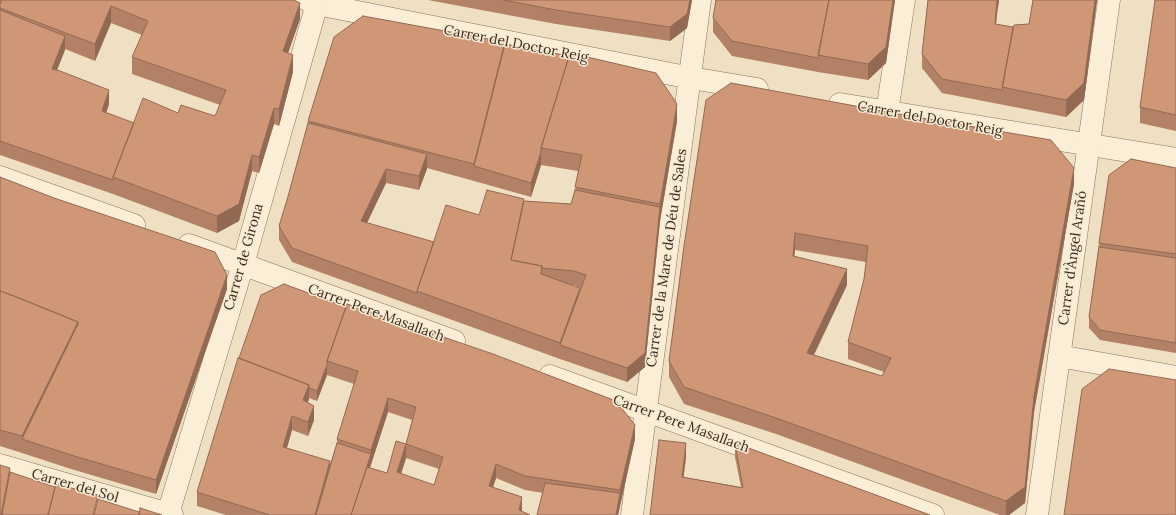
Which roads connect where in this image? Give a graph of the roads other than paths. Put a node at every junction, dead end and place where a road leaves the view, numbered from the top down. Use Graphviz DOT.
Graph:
graph roads {
  1 [pos="700,0"];
  2 [pos="904,0"];
  3 [pos="1108,0"];
  4 [pos="314,1"];
  5 [pos="691,78"];
  6 [pos="777,93"];
  7 [pos="824,101"];
  8 [pos="887,112"];
  9 [pos="1089,146"];
  10 [pos="1176,159"];
  11 [pos="0,177"];
  12 [pos="243,264"];
  13 [pos="475,349"];
  14 [pos="1059,356"];
  15 [pos="534,370"];
  16 [pos="1176,377"];
  17 [pos="647,411"];
  18 [pos="0,465"];
  19 [pos="170,514"];
  20 [pos="632,515"];
  21 [pos="933,515"];
  22 [pos="1037,515"];
  1 -- 5 [label="street, Carrer de la Mare de Déu de Sales"];
  2 -- 8 [label="street"];
  3 -- 9 [label="street, Carrer d'Àngel Arañó"];
  4 -- 5 [label="street, Carrer del Doctor Reig"];
  4 -- 12 [label="street, Carrer de Girona"];
  5 -- 6 [label="street, Carrer del Doctor Reig"];
  5 -- 17 [label="street, Carrer de la Mare de Déu de Sales"];
  7 -- 8 [label="street, Carrer del Doctor Reig"];
  8 -- 9 [label="street, Carrer del Doctor Reig"];
  9 -- 10 [label="street, Carrer del Doctor Reig"];
  9 -- 14 [label="street, Carrer d'Àngel Arañó"];
  11 -- 12 [label="street, Carrer Pere Masallach"];
  12 -- 13 [label="street, Carrer Pere Masallach"];
  12 -- 19 [label="street, Carrer de Girona"];
  14 -- 16 [label="street"];
  14 -- 22 [label="street, Carrer d'Àngel Arañó"];
  15 -- 17 [label="street, Carrer Pere Masallach"];
  17 -- 20 [label="street, Carrer de la Mare de Déu de Sales"];
  17 -- 21 [label="street, Carrer Pere Masallach"];
  18 -- 19 [label="street, Carrer del Sol"];
}
